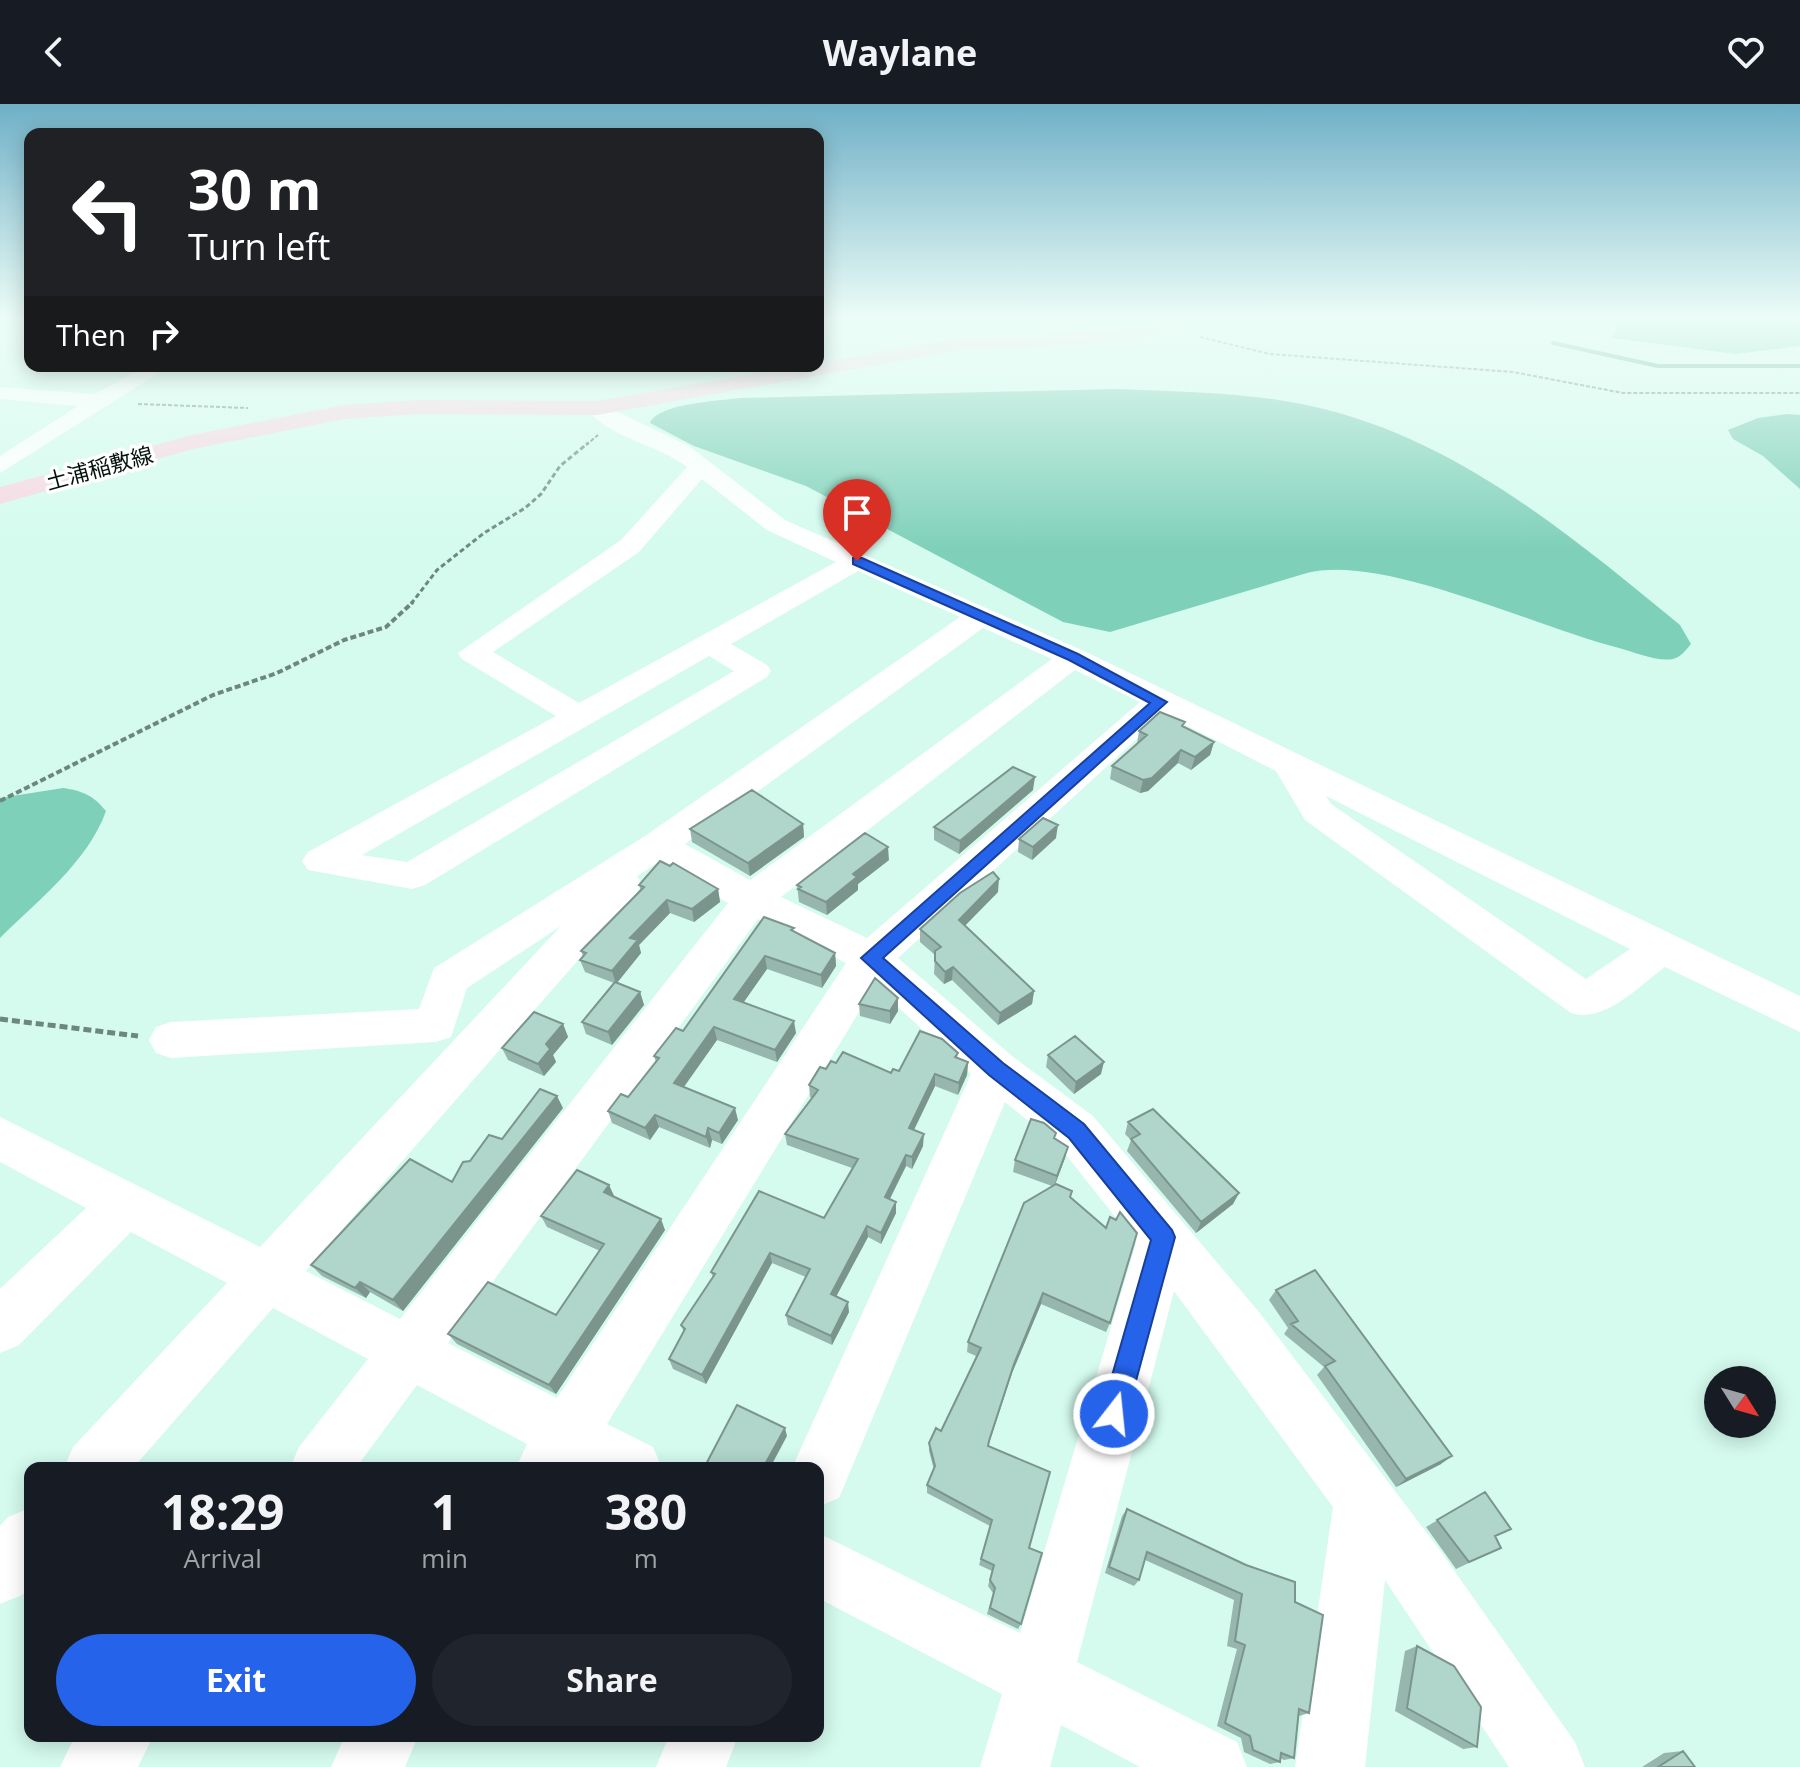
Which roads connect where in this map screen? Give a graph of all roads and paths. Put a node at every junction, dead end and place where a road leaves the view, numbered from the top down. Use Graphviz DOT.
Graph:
graph roads {
  1 [pos="20,395"];
  2 [pos="110,395"];
  3 [pos="673,395"];
  4 [pos="99,401"];
  5 [pos="260,407"];
  6 [pos="597,408"];
  7 [pos="620,423"];
  8 [pos="0,466"];
  9 [pos="700,466"];
  10 [pos="0,496"];
  11 [pos="857,561"];
  12 [pos="981,616"];
  13 [pos="709,644"];
  14 [pos="1073,657"];
  15 [pos="1159,702"];
  16 [pos="579,716"];
  17 [pos="1289,764"];
  18 [pos="0,801"];
  19 [pos="658,845"];
  20 [pos="752,899"];
  21 [pos="1661,949"];
  22 [pos="871,958"];
  23 [pos="1800,1015"];
  24 [pos="0,1019"];
  25 [pos="171,1040"];
  26 [pos="996,1069"];
  27 [pos="0,1138"];
  28 [pos="125,1204"];
  29 [pos="1163,1237"];
  30 [pos="264,1278"];
  31 [pos="0,1326"];
  32 [pos="407,1352"];
  33 [pos="556,1451"];
  34 [pos="99,1462"];
  35 [pos="324,1462"];
  36 [pos="605,1462"];
  37 [pos="824,1463"];
  38 [pos="1364,1500"];
  39 [pos="24,1546"];
  40 [pos="824,1567"];
  41 [pos="0,1573"];
  42 [pos="1040,1678"];
  43 [pos="114,1742"];
  44 [pos="381,1742"];
  45 [pos="701,1742"];
  46 [pos="95,1767"];
  47 [pos="366,1767"];
  48 [pos="691,1767"];
  49 [pos="1015,1767"];
  50 [pos="1212,1767"];
  51 [pos="1330,1767"];
  52 [pos="1550,1767"];
  1 -- 4 [label="street"];
  2 -- 4 [label="street"];
  3 -- 6 [label="main road, 土浦稲敷線"];
  4 -- 5 [label="path"];
  4 -- 8 [label="street"];
  6 -- 7 [label="street"];
  6 -- 10 [label="main road, 土浦稲敷線"];
  7 -- 9 [label="street"];
  7 -- 18 [label="path"];
  9 -- 11 [label="street"];
  9 -- 16 [label="street"];
  11 -- 12 [label="street"];
  11 -- 13 [label="street"];
  12 -- 14 [label="street"];
  12 -- 19 [label="street"];
  13 -- 16 [label="street"];
  13 -- 16 [label="street"];
  14 -- 15 [label="street"];
  14 -- 20 [label="street"];
  15 -- 17 [label="street"];
  15 -- 22 [label="street"];
  17 -- 21 [label="street"];
  17 -- 21 [label="street"];
  19 -- 20 [label="street"];
  19 -- 25 [label="street"];
  19 -- 30 [label="street"];
  20 -- 22 [label="street"];
  20 -- 32 [label="street"];
  21 -- 23 [label="street"];
  22 -- 26 [label="street"];
  22 -- 33 [label="street"];
  24 -- 25 [label="path"];
  26 -- 29 [label="street"];
  26 -- 37 [label="street"];
  27 -- 28 [label="street"];
  28 -- 30 [label="street"];
  28 -- 31 [label="street"];
  29 -- 38 [label="street"];
  29 -- 42 [label="street"];
  30 -- 32 [label="street"];
  30 -- 34 [label="street"];
  32 -- 33 [label="street"];
  32 -- 35 [label="street"];
  33 -- 36 [label="street"];
  38 -- 51 [label="street"];
  38 -- 52 [label="street"];
  39 -- 41 [label="street"];
  40 -- 42 [label="street"];
  42 -- 49 [label="street"];
  42 -- 50 [label="street"];
  43 -- 46 [label="street"];
  44 -- 47 [label="street"];
  45 -- 48 [label="street"];
}
